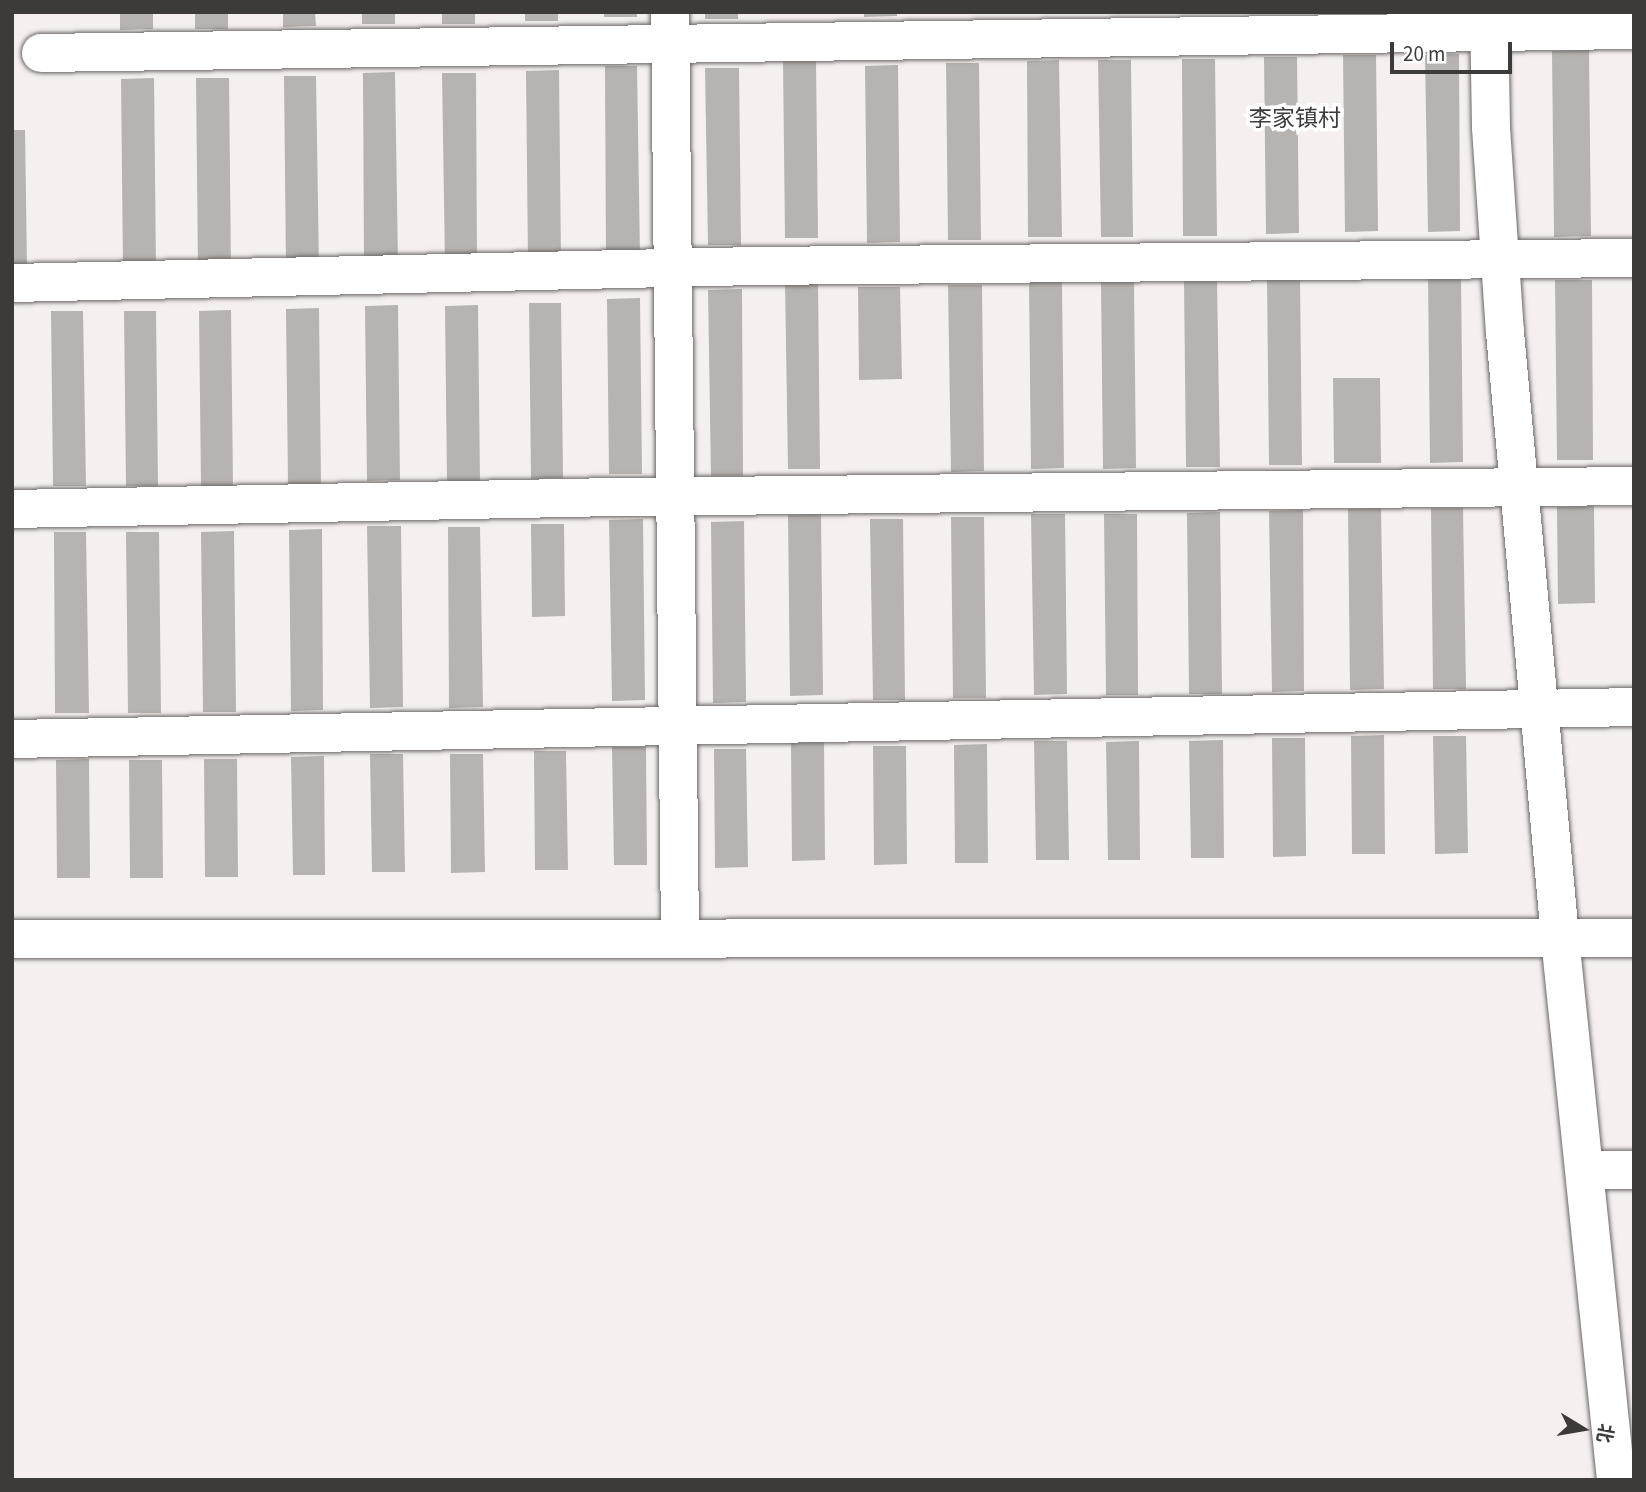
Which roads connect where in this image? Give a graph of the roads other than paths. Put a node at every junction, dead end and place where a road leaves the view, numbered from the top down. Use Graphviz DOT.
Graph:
graph roads {
  1 [pos="1490,22"];
  2 [pos="671,28"];
  3 [pos="1634,30"];
  4 [pos="41,53"];
  5 [pos="1634,258"];
  6 [pos="1500,261"];
  7 [pos="674,269"];
  8 [pos="12,283"];
  9 [pos="1634,486"];
  10 [pos="1520,490"];
  11 [pos="676,496"];
  12 [pos="12,509"];
  13 [pos="1634,706"];
  14 [pos="1540,707"];
  15 [pos="678,725"];
  16 [pos="12,739"];
  17 [pos="1560,938"];
  18 [pos="1634,938"];
  19 [pos="12,939"];
  20 [pos="681,939"];
  21 [pos="1585,1170"];
  22 [pos="1634,1170"];
  23 [pos="1621,1393"];
  24 [pos="1616,1480"];
  1 -- 2 [label="street"];
  1 -- 3 [label="street"];
  1 -- 6 [label="street"];
  2 -- 4 [label="street"];
  2 -- 7 [label="street"];
  5 -- 6 [label="street"];
  6 -- 7 [label="street"];
  6 -- 10 [label="street"];
  7 -- 8 [label="street"];
  7 -- 11 [label="street"];
  9 -- 10 [label="street"];
  10 -- 11 [label="street"];
  10 -- 14 [label="street"];
  11 -- 12 [label="street"];
  11 -- 15 [label="street"];
  13 -- 14 [label="street"];
  14 -- 15 [label="street"];
  14 -- 17 [label="street"];
  15 -- 16 [label="street"];
  15 -- 20 [label="street"];
  17 -- 18 [label="street"];
  17 -- 20 [label="street"];
  17 -- 21 [label="street"];
  19 -- 20 [label="street"];
  21 -- 22 [label="street"];
  21 -- 23 [label="street"];
  23 -- 24 [label="street"];
}
